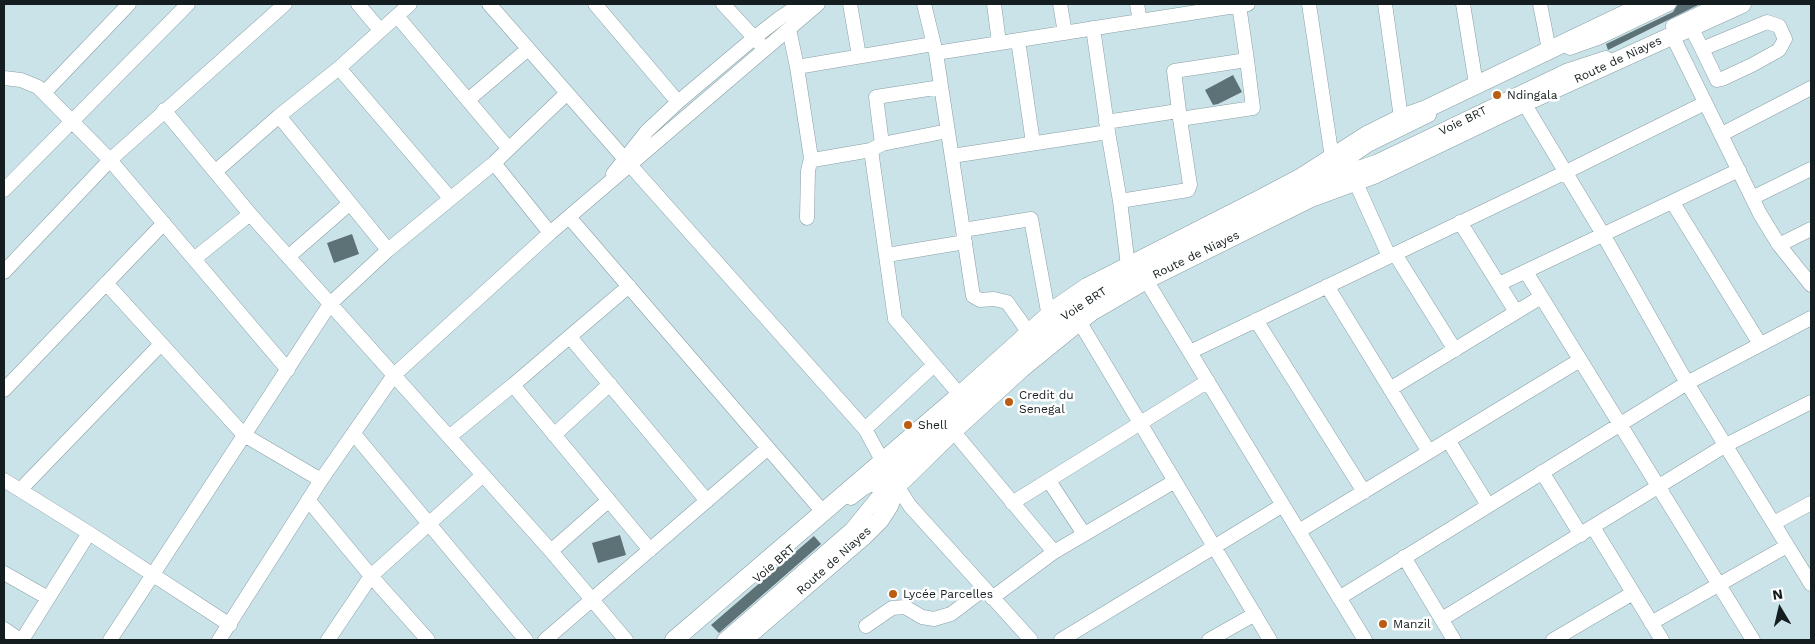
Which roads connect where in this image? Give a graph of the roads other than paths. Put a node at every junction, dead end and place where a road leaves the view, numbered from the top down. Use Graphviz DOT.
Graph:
graph roads {
  1 [pos="130,4"];
  2 [pos="188,4"];
  3 [pos="285,4"];
  4 [pos="358,4"];
  5 [pos="410,4"];
  6 [pos="489,4"];
  7 [pos="595,4"];
  8 [pos="802,4"];
  9 [pos="818,4"];
  10 [pos="850,4"];
  11 [pos="924,4"];
  12 [pos="994,4"];
  13 [pos="1060,4"];
  14 [pos="1137,4"];
  15 [pos="1244,4"];
  16 [pos="1308,4"];
  17 [pos="1385,4"];
  18 [pos="1464,4"];
  19 [pos="1540,4"];
  20 [pos="1646,4"];
  21 [pos="1669,4"];
  22 [pos="1720,4"];
  23 [pos="1742,4"];
  24 [pos="727,6"];
  25 [pos="780,10"];
  26 [pos="397,16"];
  27 [pos="1140,21"];
  28 [pos="1691,27"];
  29 [pos="1093,28"];
  30 [pos="788,29"];
  31 [pos="380,30"];
  32 [pos="1065,33"];
  33 [pos="1672,35"];
  34 [pos="754,38"];
  35 [pos="1018,40"];
  36 [pos="999,43"];
  37 [pos="765,48"];
  38 [pos="934,48"];
  39 [pos="528,49"];
  40 [pos="1702,49"];
  41 [pos="1549,50"];
  42 [pos="859,56"];
  43 [pos="1247,60"];
  44 [pos="797,67"];
  45 [pos="339,68"];
  46 [pos="4,78"];
  47 [pos="1476,84"];
  48 [pos="941,87"];
  49 [pos="1811,88"];
  50 [pos="44,94"];
  51 [pos="566,94"];
  52 [pos="468,100"];
  53 [pos="678,102"];
  54 [pos="1524,103"];
  55 [pos="1705,103"];
  56 [pos="164,110"];
  57 [pos="1179,115"];
  58 [pos="279,116"];
  59 [pos="1401,118"];
  60 [pos="73,122"];
  61 [pos="1107,127"];
  62 [pos="948,131"];
  63 [pos="1722,134"];
  64 [pos="1034,143"];
  65 [pos="877,147"];
  66 [pos="509,149"];
  67 [pos="952,156"];
  68 [pos="811,158"];
  69 [pos="1332,158"];
  70 [pos="110,160"];
  71 [pos="628,162"];
  72 [pos="494,163"];
  73 [pos="1811,169"];
  74 [pos="1740,170"];
  75 [pos="216,171"];
  76 [pos="1566,172"];
  77 [pos="1355,181"];
  78 [pos="1313,183"];
  79 [pos="4,190"];
  80 [pos="450,198"];
  81 [pos="1752,198"];
  82 [pos="1120,201"];
  83 [pos="1673,203"];
  84 [pos="349,204"];
  85 [pos="250,214"];
  86 [pos="569,217"];
  87 [pos="807,218"];
  88 [pos="1460,222"];
  89 [pos="164,224"];
  90 [pos="1811,229"];
  91 [pos="550,233"];
  92 [pos="964,236"];
  93 [pos="1604,236"];
  94 [pos="1779,245"];
  95 [pos="388,250"];
  96 [pos="887,255"];
  97 [pos="1392,255"];
  98 [pos="288,257"];
  99 [pos="194,259"];
  100 [pos="1128,266"];
  101 [pos="4,272"];
  102 [pos="1526,272"];
  103 [pos="1146,280"];
  104 [pos="106,284"];
  105 [pos="1499,284"];
  106 [pos="1811,285"];
  107 [pos="629,286"];
  108 [pos="1327,286"];
  109 [pos="1540,296"];
  110 [pos="330,304"];
  111 [pos="1516,312"];
  112 [pos="1049,316"];
  113 [pos="1811,318"];
  114 [pos="1256,320"];
  115 [pos="1079,321"];
  116 [pos="1029,334"];
  117 [pos="570,337"];
  118 [pos="161,344"];
  119 [pos="1760,344"];
  120 [pos="1454,350"];
  121 [pos="1190,352"];
  122 [pos="1580,360"];
  123 [pos="934,365"];
  124 [pos="288,370"];
  125 [pos="394,375"];
  126 [pos="1208,382"];
  127 [pos="1687,383"];
  128 [pos="610,384"];
  129 [pos="513,385"];
  130 [pos="4,390"];
  131 [pos="1390,390"];
  132 [pos="960,395"];
  133 [pos="1811,402"];
  134 [pos="1141,423"];
  135 [pos="1619,424"];
  136 [pos="865,429"];
  137 [pos="953,431"];
  138 [pos="354,434"];
  139 [pos="244,435"];
  140 [pos="554,435"];
  141 [pos="450,437"];
  142 [pos="1448,440"];
  143 [pos="1726,445"];
  144 [pos="768,448"];
  145 [pos="1429,452"];
  146 [pos="1542,472"];
  147 [pos="890,474"];
  148 [pos="483,476"];
  149 [pos="4,480"];
  150 [pos="322,480"];
  151 [pos="1049,481"];
  152 [pos="1175,481"];
  153 [pos="1658,487"];
  154 [pos="20,490"];
  155 [pos="1364,492"];
  156 [pos="609,500"];
  157 [pos="310,501"];
  158 [pos="707,501"];
  159 [pos="1012,503"];
  160 [pos="1811,503"];
  161 [pos="1283,505"];
  162 [pos="1488,506"];
  163 [pos="823,512"];
  164 [pos="1774,522"];
  165 [pos="428,525"];
  166 [pos="1593,527"];
  167 [pos="1299,531"];
  168 [pos="90,533"];
  169 [pos="1084,534"];
  170 [pos="1581,535"];
  171 [pos="1787,546"];
  172 [pos="1215,547"];
  173 [pos="650,550"];
  174 [pos="551,551"];
  175 [pos="1054,552"];
  176 [pos="1404,558"];
  177 [pos="4,573"];
  178 [pos="153,575"];
  179 [pos="371,576"];
  180 [pos="1811,584"];
  181 [pos="1719,585"];
  182 [pos="988,593"];
  183 [pos="1633,593"];
  184 [pos="48,598"];
  185 [pos="1339,598"];
  186 [pos="592,600"];
  187 [pos="1255,614"];
  188 [pos="1442,619"];
  189 [pos="1652,624"];
  190 [pos="230,625"];
  191 [pos="866,626"];
  192 [pos="4,629"];
  193 [pos="21,640"];
  194 [pos="110,640"];
  195 [pos="219,640"];
  196 [pos="328,640"];
  197 [pos="428,640"];
  198 [pos="526,640"];
  199 [pos="545,640"];
  200 [pos="626,640"];
  201 [pos="674,640"];
  202 [pos="686,640"];
  203 [pos="724,640"];
  204 [pos="743,640"];
  205 [pos="1031,640"];
  206 [pos="1061,640"];
  207 [pos="1209,640"];
  208 [pos="1270,640"];
  209 [pos="1365,640"];
  210 [pos="1454,640"];
  211 [pos="1553,640"];
  212 [pos="1662,640"];
  213 [pos="1753,640"];
  1 -- 50 [label="street"];
  2 -- 60 [label="street"];
  3 -- 56 [label="street"];
  4 -- 31 [label="street"];
  5 -- 26 [label="street"];
  6 -- 39 [label="street"];
  7 -- 53 [label="street"];
  8 -- 25 [label="street"];
  9 -- 30 [label="street"];
  10 -- 42 [label="street"];
  11 -- 38 [label="street"];
  12 -- 36 [label="street"];
  13 -- 32 [label="street"];
  14 -- 27 [label="street"];
  15 -- 27 [label="street"];
  15 -- 43 [label="street"];
  16 -- 69 [label="street"];
  17 -- 59 [label="street"];
  18 -- 47 [label="street"];
  19 -- 41 [label="street"];
  20 -- 41 [label="main road, Route de Niayes"];
  21 -- 78 [label="street, Voie BRT"];
  22 -- 78 [label="street, Voie BRT"];
  23 -- 28 [label="main road, Route de Niayes"];
  24 -- 34 [label="street"];
  25 -- 34 [label="street"];
  26 -- 31 [label="street"];
  26 -- 52 [label="street"];
  27 -- 29 [label="street"];
  28 -- 33 [label="main road, Route de Niayes"];
  28 -- 40 [label="street"];
  29 -- 32 [label="street"];
  29 -- 61 [label="street"];
  30 -- 37 [label="street"];
  30 -- 44 [label="street"];
  31 -- 45 [label="street"];
  32 -- 35 [label="street"];
  33 -- 54 [label="main road, Route de Niayes"];
  33 -- 55 [label="street"];
  34 -- 37 [label="street"];
  34 -- 53 [label="street"];
  35 -- 36 [label="street"];
  35 -- 64 [label="street"];
  36 -- 38 [label="street"];
  37 -- 71 [label="street"];
  38 -- 42 [label="street"];
  38 -- 48 [label="street"];
  39 -- 51 [label="street"];
  39 -- 52 [label="street"];
  40 -- 40 [label="street"];
  41 -- 47 [label="main road, Route de Niayes"];
  42 -- 44 [label="street"];
  43 -- 57 [label="street"];
  43 -- 57 [label="street"];
  44 -- 68 [label="street"];
  45 -- 58 [label="street"];
  45 -- 80 [label="street"];
  46 -- 50 [label="street"];
  47 -- 59 [label="main road, Route de Niayes"];
  48 -- 62 [label="street"];
  48 -- 65 [label="street"];
  49 -- 63 [label="street"];
  50 -- 60 [label="street"];
  51 -- 66 [label="street"];
  51 -- 71 [label="street"];
  52 -- 66 [label="street"];
  53 -- 71 [label="street"];
  54 -- 76 [label="street"];
  54 -- 77 [label="main road, Route de Niayes"];
  55 -- 63 [label="street"];
  55 -- 76 [label="street"];
  56 -- 70 [label="street"];
  56 -- 75 [label="street"];
  57 -- 61 [label="street"];
  57 -- 82 [label="street"];
  58 -- 75 [label="street"];
  58 -- 84 [label="street"];
  59 -- 69 [label="main road, Route de Niayes"];
  60 -- 70 [label="street"];
  60 -- 79 [label="street"];
  61 -- 64 [label="street"];
  61 -- 82 [label="street"];
  62 -- 65 [label="street"];
  62 -- 67 [label="street"];
  63 -- 74 [label="street"];
  64 -- 67 [label="street"];
  65 -- 68 [label="street"];
  65 -- 96 [label="street"];
  66 -- 72 [label="street"];
  67 -- 92 [label="street"];
  68 -- 87 [label="street"];
  69 -- 100 [label="main road, Route de Niayes"];
  70 -- 89 [label="street"];
  70 -- 101 [label="street"];
  71 -- 86 [label="street"];
  71 -- 136 [label="street"];
  72 -- 80 [label="street"];
  72 -- 91 [label="street"];
  73 -- 81 [label="street"];
  74 -- 81 [label="street"];
  74 -- 83 [label="street"];
  75 -- 85 [label="street"];
  76 -- 88 [label="street"];
  76 -- 93 [label="street"];
  77 -- 97 [label="street"];
  77 -- 103 [label="main road, Route de Niayes"];
  78 -- 147 [label="street, Voie BRT"];
  80 -- 95 [label="street"];
  81 -- 94 [label="street"];
  82 -- 100 [label="street"];
  83 -- 93 [label="street"];
  83 -- 119 [label="street"];
  84 -- 95 [label="street"];
  84 -- 98 [label="street"];
  85 -- 98 [label="street"];
  85 -- 99 [label="street"];
  86 -- 91 [label="street"];
  86 -- 107 [label="street"];
  88 -- 97 [label="street"];
  88 -- 105 [label="street"];
  89 -- 99 [label="street"];
  89 -- 104 [label="street"];
  90 -- 94 [label="street"];
  91 -- 125 [label="street"];
  92 -- 96 [label="street"];
  92 -- 112 [label="street"];
  92 -- 116 [label="street"];
  93 -- 102 [label="street"];
  93 -- 127 [label="street"];
  94 -- 106 [label="street"];
  95 -- 110 [label="street"];
  96 -- 123 [label="street"];
  97 -- 108 [label="street"];
  97 -- 120 [label="street"];
  98 -- 110 [label="street"];
  99 -- 124 [label="street"];
  100 -- 112 [label="main road, Route de Niayes"];
  102 -- 105 [label="street"];
  102 -- 109 [label="street"];
  103 -- 115 [label="main road, Route de Niayes"];
  103 -- 121 [label="street"];
  104 -- 118 [label="street"];
  104 -- 130 [label="street"];
  105 -- 111 [label="street"];
  107 -- 117 [label="street"];
  107 -- 144 [label="street"];
  108 -- 114 [label="street"];
  108 -- 131 [label="street"];
  109 -- 111 [label="street"];
  109 -- 122 [label="street"];
  110 -- 124 [label="street"];
  110 -- 125 [label="street"];
  111 -- 120 [label="street"];
  112 -- 116 [label="main road, Route de Niayes"];
  113 -- 119 [label="street"];
  114 -- 121 [label="street"];
  114 -- 155 [label="street"];
  115 -- 134 [label="street"];
  115 -- 137 [label="main road, Route de Niayes"];
  116 -- 132 [label="main road, Route de Niayes"];
  117 -- 128 [label="street"];
  117 -- 129 [label="street"];
  118 -- 139 [label="street"];
  118 -- 154 [label="street"];
  119 -- 127 [label="street"];
  120 -- 131 [label="street"];
  121 -- 126 [label="street"];
  122 -- 135 [label="street"];
  122 -- 142 [label="street"];
  123 -- 132 [label="street"];
  123 -- 136 [label="street"];
  124 -- 139 [label="street"];
  125 -- 138 [label="street"];
  125 -- 141 [label="street"];
  126 -- 134 [label="street"];
  126 -- 161 [label="street"];
  127 -- 135 [label="street"];
  127 -- 143 [label="street"];
  128 -- 140 [label="street"];
  128 -- 158 [label="street"];
  129 -- 140 [label="street"];
  129 -- 141 [label="street"];
  131 -- 145 [label="street"];
  132 -- 147 [label="main road, Route de Niayes"];
  133 -- 143 [label="street"];
  134 -- 151 [label="street"];
  134 -- 152 [label="street"];
  135 -- 146 [label="street"];
  135 -- 153 [label="street"];
  136 -- 147 [label="street"];
  137 -- 147 [label="main road, Route de Niayes"];
  137 -- 159 [label="street"];
  138 -- 150 [label="street"];
  138 -- 165 [label="street"];
  139 -- 150 [label="street"];
  139 -- 178 [label="street"];
  140 -- 156 [label="street"];
  141 -- 148 [label="street"];
  142 -- 145 [label="street"];
  142 -- 162 [label="street"];
  143 -- 153 [label="street"];
  143 -- 164 [label="street"];
  144 -- 158 [label="street"];
  144 -- 163 [label="street"];
  145 -- 155 [label="street"];
  146 -- 162 [label="street"];
  146 -- 170 [label="street"];
  147 -- 163 [label="main road, Route de Niayes"];
  147 -- 182 [label="street"];
  147 -- 202 [label="street, Voie BRT"];
  147 -- 203 [label="street, Voie BRT"];
  147 -- 204 [label="main road, Route de Niayes"];
  148 -- 165 [label="street"];
  148 -- 174 [label="street"];
  149 -- 154 [label="street"];
  150 -- 157 [label="street"];
  151 -- 159 [label="street"];
  151 -- 169 [label="street"];
  152 -- 169 [label="street"];
  152 -- 172 [label="street"];
  153 -- 166 [label="street"];
  153 -- 181 [label="street"];
  154 -- 168 [label="street"];
  155 -- 167 [label="street"];
  156 -- 173 [label="street"];
  156 -- 174 [label="street"];
  157 -- 179 [label="street"];
  157 -- 190 [label="street"];
  158 -- 173 [label="street"];
  159 -- 175 [label="street"];
  160 -- 164 [label="street"];
  161 -- 167 [label="street"];
  161 -- 172 [label="street"];
  162 -- 176 [label="street"];
  163 -- 201 [label="main road, Route de Niayes"];
  164 -- 171 [label="street"];
  165 -- 179 [label="street"];
  165 -- 198 [label="street"];
  166 -- 170 [label="street"];
  166 -- 183 [label="street"];
  167 -- 185 [label="street"];
  168 -- 178 [label="street"];
  168 -- 184 [label="street"];
  169 -- 175 [label="street"];
  170 -- 188 [label="street"];
  171 -- 180 [label="street"];
  171 -- 181 [label="street"];
  172 -- 187 [label="street"];
  172 -- 206 [label="street"];
  173 -- 186 [label="street"];
  174 -- 186 [label="street"];
  175 -- 182 [label="street"];
  176 -- 185 [label="street"];
  176 -- 188 [label="street"];
  177 -- 184 [label="street"];
  178 -- 190 [label="street"];
  178 -- 194 [label="street"];
  179 -- 196 [label="street"];
  179 -- 197 [label="street"];
  181 -- 189 [label="street"];
  181 -- 213 [label="street"];
  182 -- 191 [label="street"];
  182 -- 205 [label="street"];
  183 -- 189 [label="street"];
  183 -- 211 [label="street"];
  184 -- 193 [label="street"];
  185 -- 209 [label="street"];
  186 -- 199 [label="street"];
  186 -- 200 [label="street"];
  187 -- 207 [label="street"];
  187 -- 208 [label="street"];
  188 -- 210 [label="street"];
  189 -- 212 [label="street"];
  190 -- 195 [label="street"];
  192 -- 193 [label="street"];
}
